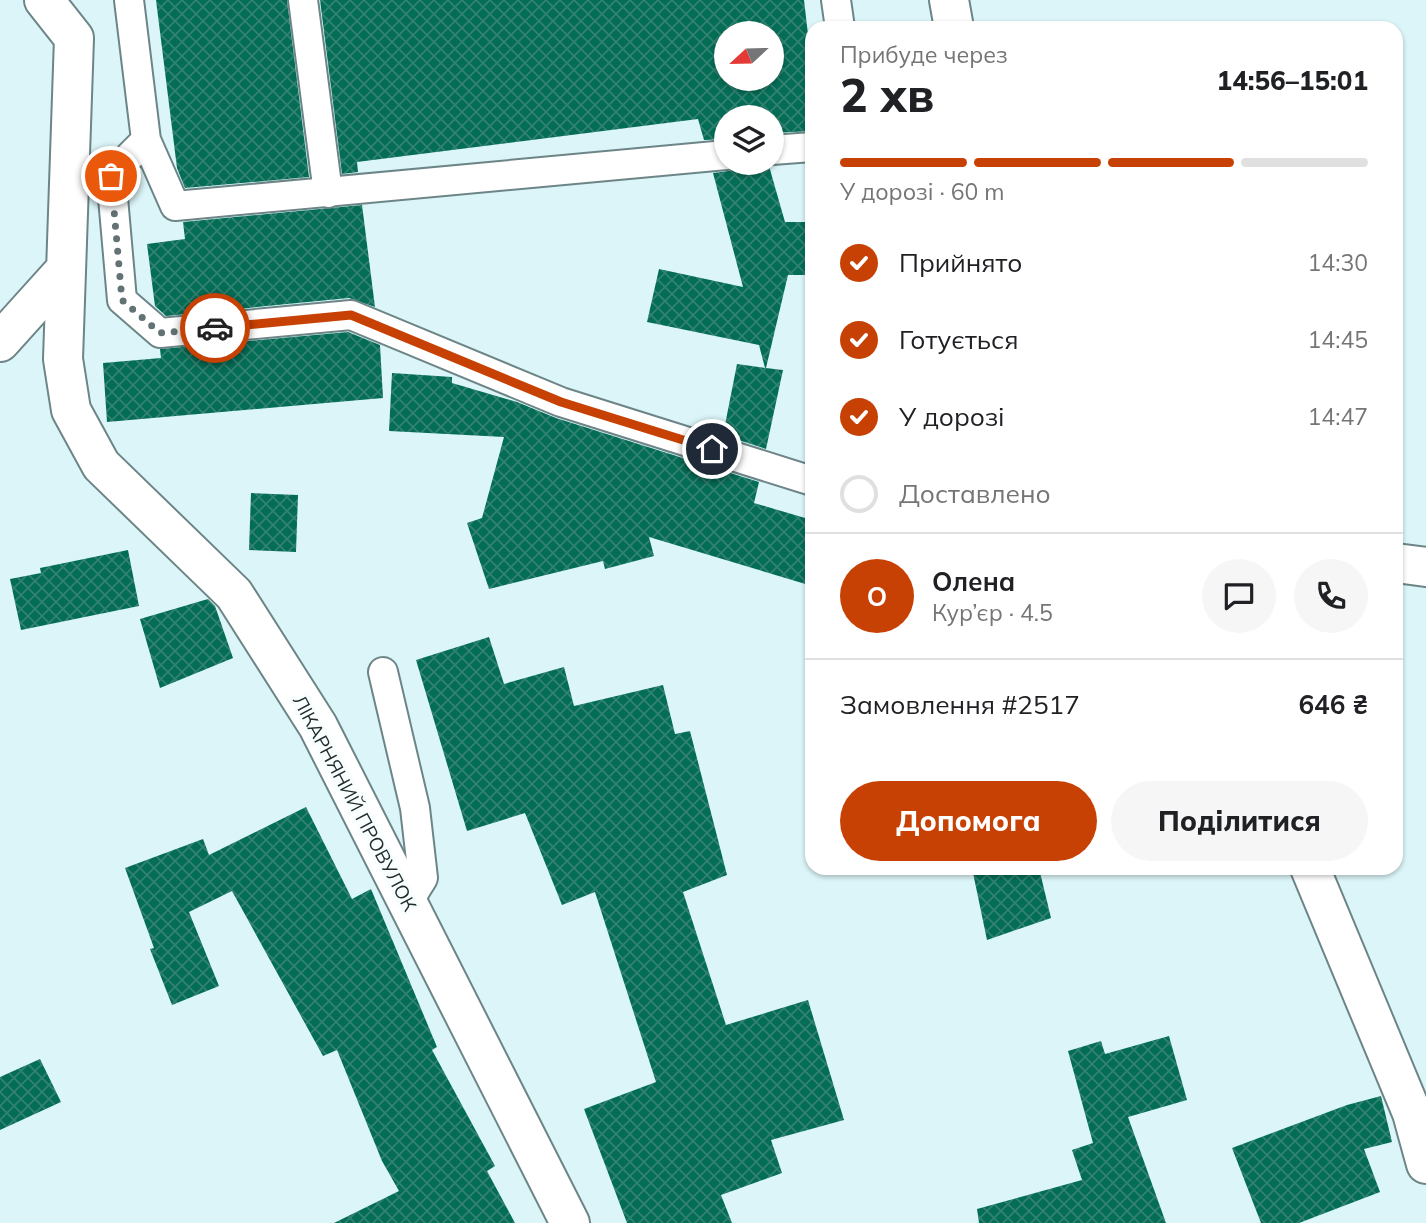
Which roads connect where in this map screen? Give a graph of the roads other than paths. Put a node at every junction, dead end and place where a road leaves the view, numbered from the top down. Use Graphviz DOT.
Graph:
graph roads {
  1 [pos="44,0"];
  2 [pos="129,0"];
  3 [pos="303,0"];
  4 [pos="836,0"];
  5 [pos="949,0"];
  6 [pos="839,21"];
  7 [pos="953,21"];
  8 [pos="146,140"];
  9 [pos="805,148"];
  10 [pos="784,149"];
  11 [pos="714,156"];
  12 [pos="328,193"];
  13 [pos="64,271"];
  14 [pos="0,342"];
  15 [pos="805,479"];
  16 [pos="1403,564"];
  17 [pos="1426,567"];
  18 [pos="383,672"];
  19 [pos="1313,875"];
  20 [pos="408,902"];
  21 [pos="1419,1115"];
  22 [pos="1426,1164"];
  23 [pos="570,1223"];
  1 -- 13 [label="street, ЛІКАРНЯНИЙ ПРОВУЛОК"];
  2 -- 8 [label="lane"];
  3 -- 12 [label="lane"];
  4 -- 6 [label="lane"];
  5 -- 7 [label="street"];
  8 -- 12 [label="lane"];
  8 -- 15 [label="lane"];
  9 -- 10 [label="lane"];
  11 -- 12 [label="lane"];
  13 -- 14 [label="street"];
  13 -- 20 [label="street, ЛІКАРНЯНИЙ ПРОВУЛОК"];
  16 -- 17 [label="street"];
  18 -- 20 [label="lane"];
  19 -- 21 [label="street"];
  20 -- 23 [label="street, ЛІКАРНЯНИЙ ПРОВУЛОК"];
  21 -- 22 [label="street"];
}
